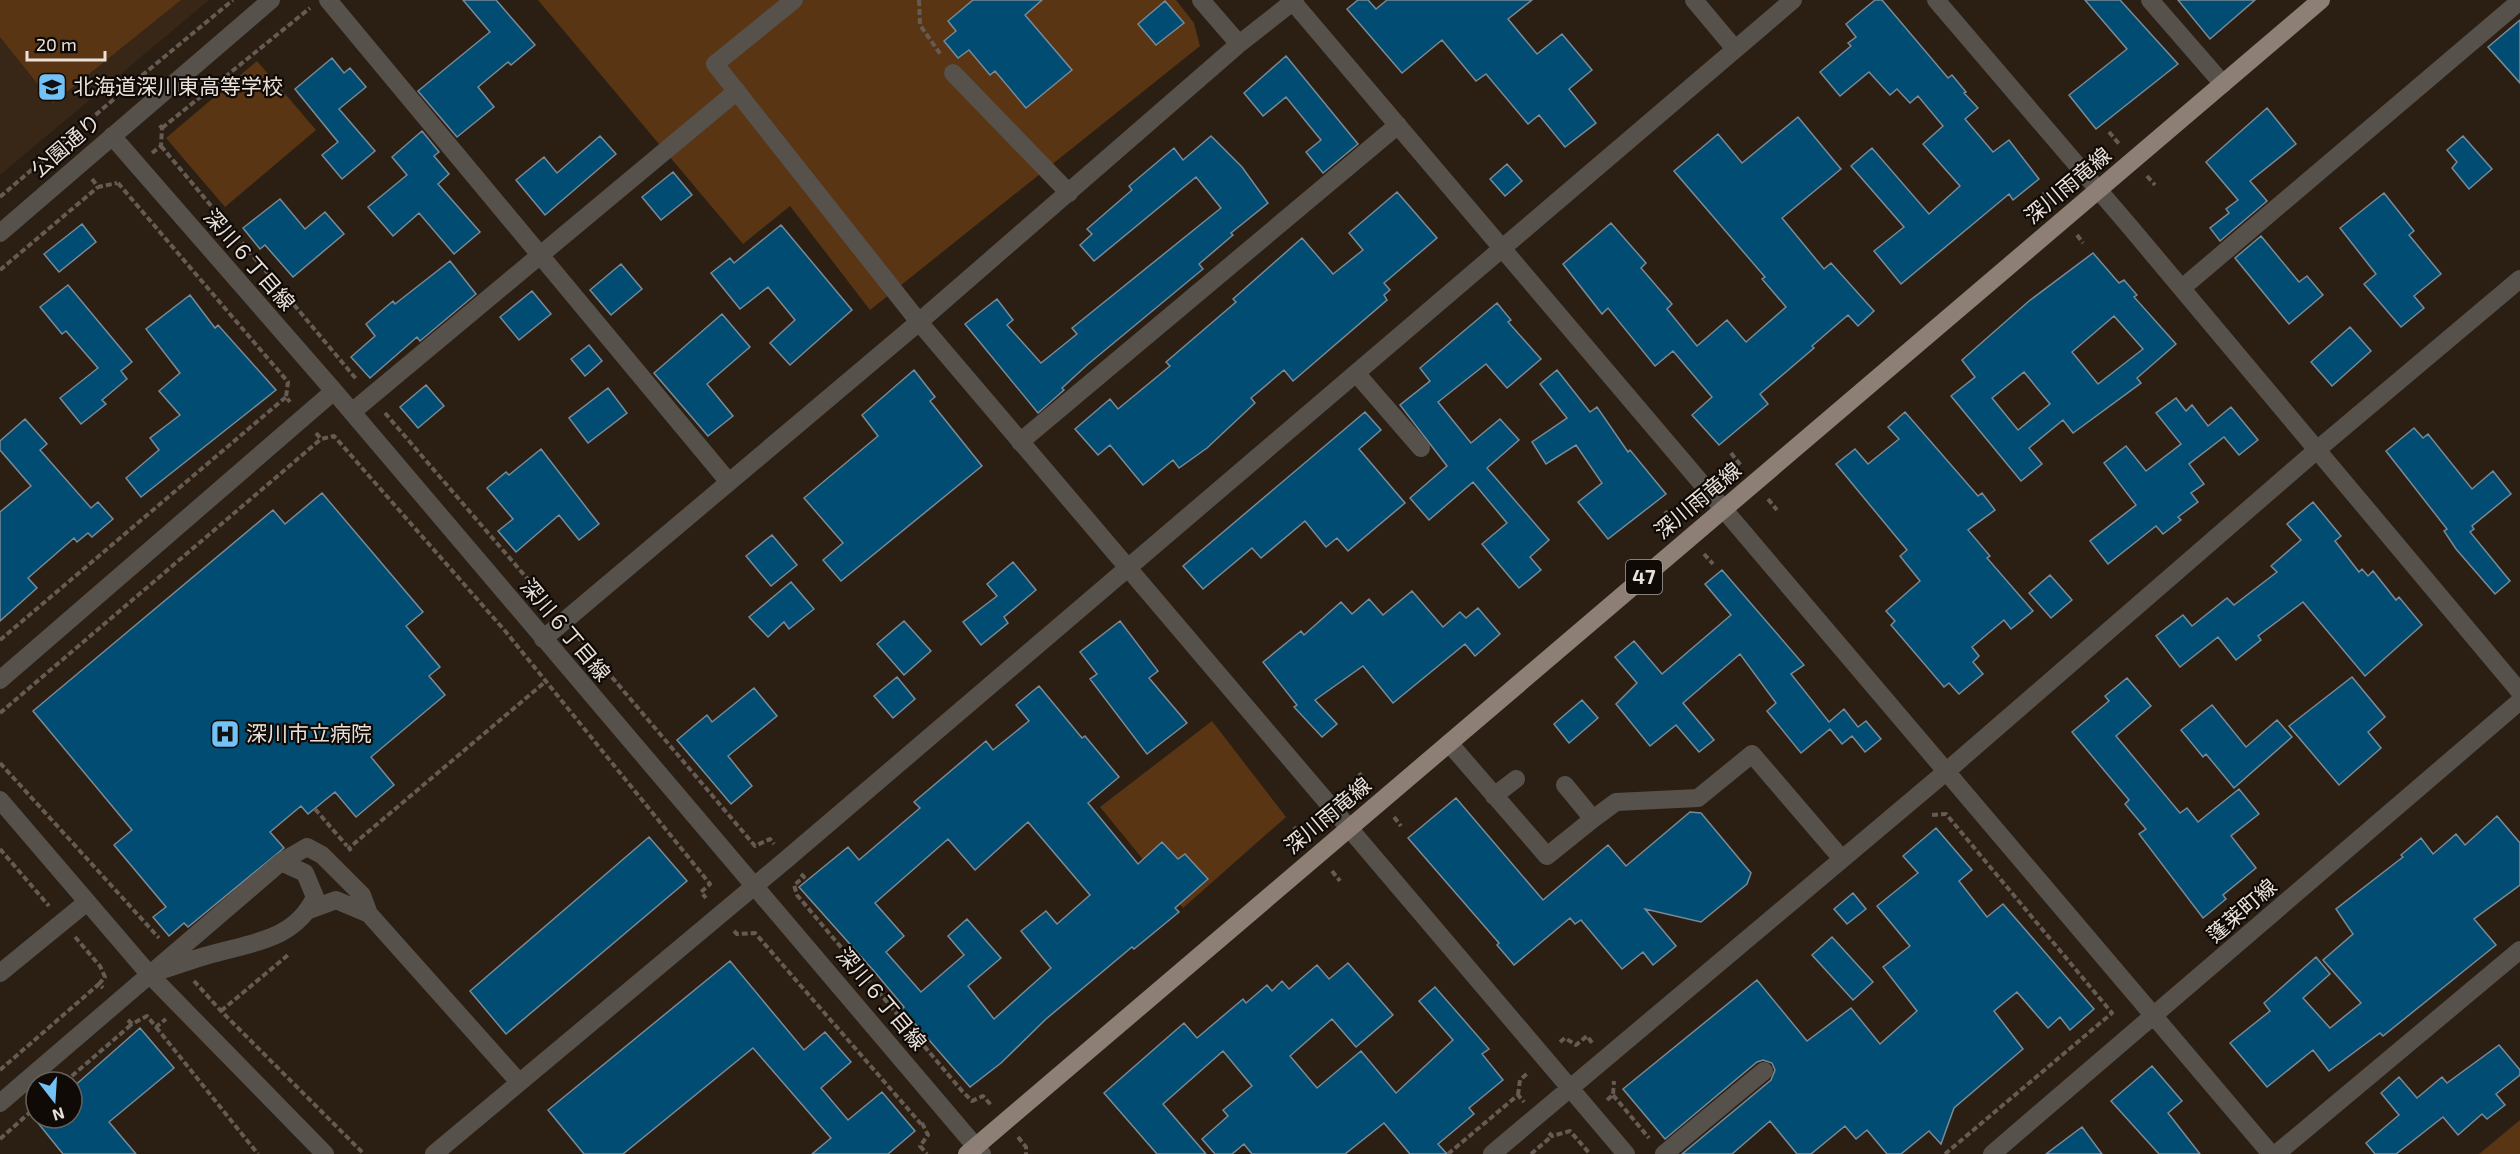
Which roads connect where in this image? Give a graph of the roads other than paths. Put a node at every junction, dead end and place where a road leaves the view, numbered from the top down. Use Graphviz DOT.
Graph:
graph roads {
  1 [pos="272,0"];
  2 [pos="794,0"];
  3 [pos="1201,0"];
  4 [pos="1694,0"];
  5 [pos="1793,0"];
  6 [pos="1936,0"];
  7 [pos="2150,0"];
  8 [pos="2321,0"];
  9 [pos="1294,1"];
  10 [pos="2520,2"];
  11 [pos="319,4"];
  12 [pos="1239,44"];
  13 [pos="1736,50"];
  14 [pos="953,73"];
  15 [pos="2223,84"];
  16 [pos="736,91"];
  17 [pos="1398,125"];
  18 [pos="112,136"];
  19 [pos="2097,190"];
  20 [pos="1069,193"];
  21 [pos="0,233"];
  22 [pos="1503,250"];
  23 [pos="538,255"];
  24 [pos="2520,279"];
  25 [pos="2182,288"];
  26 [pos="919,322"];
  27 [pos="1356,373"];
  28 [pos="334,391"];
  29 [pos="352,412"];
  30 [pos="1020,442"];
  31 [pos="1421,448"];
  32 [pos="2318,449"];
  33 [pos="728,482"];
  34 [pos="1724,510"];
  35 [pos="1126,567"];
  36 [pos="543,639"];
  37 [pos="0,680"];
  38 [pos="2520,692"];
  39 [pos="2520,701"];
  40 [pos="1449,742"];
  41 [pos="1948,770"];
  42 [pos="1516,778"];
  43 [pos="1565,785"];
  44 [pos="1494,796"];
  45 [pos="0,800"];
  46 [pos="1593,819"];
  47 [pos="1348,828"];
  48 [pos="1842,859"];
  49 [pos="281,862"];
  50 [pos="755,885"];
  51 [pos="87,902"];
  52 [pos="309,910"];
  53 [pos="369,914"];
  54 [pos="2520,950"];
  55 [pos="0,973"];
  56 [pos="149,974"];
  57 [pos="2154,1017"];
  58 [pos="1764,1071"];
  59 [pos="519,1082"];
  60 [pos="1571,1087"];
  61 [pos="0,1103"];
  62 [pos="1660,1150"];
  63 [pos="975,1152"];
  64 [pos="325,1154"];
  65 [pos="434,1154"];
  66 [pos="1492,1154"];
  67 [pos="1626,1154"];
  68 [pos="1992,1154"];
  69 [pos="2271,1154"];
  70 [pos="2276,1154"];
  1 -- 18 [label="street, 公園通り"];
  2 -- 16 [label="street"];
  3 -- 12 [label="street"];
  4 -- 13 [label="street"];
  5 -- 13 [label="street"];
  6 -- 19 [label="street"];
  7 -- 15 [label="street"];
  8 -- 15 [label="main road, 深川雨竜線 / 47"];
  9 -- 12 [label="street"];
  9 -- 17 [label="street"];
  10 -- 25 [label="street"];
  11 -- 23 [label="street"];
  12 -- 20 [label="street"];
  13 -- 22 [label="street"];
  14 -- 20 [label="street"];
  15 -- 19 [label="main road, 深川雨竜線 / 47"];
  16 -- 23 [label="street"];
  16 -- 26 [label="street"];
  17 -- 22 [label="street"];
  17 -- 30 [label="street"];
  18 -- 21 [label="street, 公園通り"];
  18 -- 28 [label="street, 深川６丁目線"];
  19 -- 25 [label="street"];
  19 -- 34 [label="main road, 深川雨竜線 / 47"];
  20 -- 26 [label="street"];
  22 -- 27 [label="street"];
  22 -- 34 [label="street"];
  23 -- 29 [label="street"];
  23 -- 33 [label="street"];
  24 -- 32 [label="street"];
  25 -- 32 [label="street"];
  26 -- 30 [label="street"];
  26 -- 33 [label="street"];
  27 -- 31 [label="street"];
  27 -- 35 [label="street"];
  28 -- 29 [label="street, 深川６丁目線"];
  28 -- 37 [label="street"];
  29 -- 36 [label="street, 深川６丁目線"];
  30 -- 35 [label="street"];
  32 -- 38 [label="street"];
  32 -- 41 [label="street"];
  33 -- 36 [label="street"];
  34 -- 40 [label="main road, 深川雨竜線 / 47"];
  34 -- 41 [label="street"];
  35 -- 47 [label="street"];
  35 -- 50 [label="street"];
  36 -- 50 [label="street, 深川６丁目線"];
  39 -- 57 [label="street, 蓬莱町線"];
  40 -- 44 [label="street"];
  40 -- 47 [label="main road, 深川雨竜線 / 47"];
  41 -- 48 [label="street"];
  41 -- 57 [label="street"];
  42 -- 44 [label="street"];
  43 -- 46 [label="street"];
  44 -- 46 [label="street"];
  45 -- 51 [label="street"];
  46 -- 48 [label="street"];
  47 -- 60 [label="street"];
  47 -- 63 [label="main road, 深川雨竜線 / 47"];
  48 -- 60 [label="street"];
  49 -- 52 [label="street"];
  49 -- 53 [label="street"];
  49 -- 56 [label="street"];
  50 -- 59 [label="street"];
  50 -- 63 [label="street, 深川６丁目線"];
  51 -- 55 [label="street"];
  51 -- 56 [label="street"];
  52 -- 53 [label="street"];
  52 -- 56 [label="street"];
  53 -- 59 [label="street"];
  54 -- 70 [label="street"];
  56 -- 61 [label="street"];
  56 -- 64 [label="street"];
  57 -- 68 [label="street, 蓬莱町線"];
  57 -- 69 [label="street"];
  58 -- 62 [label="street"];
  59 -- 65 [label="street"];
  60 -- 66 [label="street"];
  60 -- 67 [label="street"];
}
